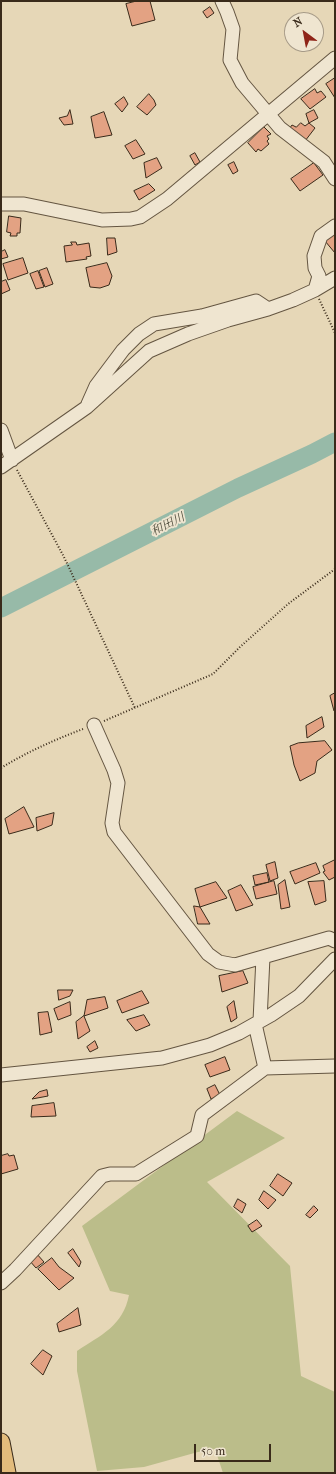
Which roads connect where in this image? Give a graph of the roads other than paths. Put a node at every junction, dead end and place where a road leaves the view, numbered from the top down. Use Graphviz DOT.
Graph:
graph roads {
  1 [pos="222,1"];
  2 [pos="335,58"];
  3 [pos="269,114"];
  4 [pos="335,179"];
  5 [pos="1,204"];
  6 [pos="335,226"];
  7 [pos="335,278"];
  8 [pos="315,290"];
  9 [pos="268,309"];
  10 [pos="87,407"];
  11 [pos="1,430"];
  12 [pos="6,463"];
  13 [pos="94,725"];
  14 [pos="335,941"];
  15 [pos="263,957"];
  16 [pos="335,959"];
  17 [pos="258,1023"];
  18 [pos="335,1066"];
  19 [pos="265,1068"];
  20 [pos="1,1074"];
  21 [pos="1,1283"];
  22 [pos="1,1442"];
  23 [pos="7,1473"];
  1 -- 3 [label="street"];
  2 -- 3 [label="street"];
  3 -- 4 [label="street"];
  3 -- 5 [label="street"];
  6 -- 8 [label="street"];
  7 -- 8 [label="street"];
  8 -- 9 [label="street"];
  9 -- 10 [label="street"];
  9 -- 10 [label="street"];
  10 -- 12 [label="street"];
  11 -- 12 [label="street"];
  13 -- 15 [label="street"];
  14 -- 15 [label="street"];
  15 -- 17 [label="street"];
  16 -- 17 [label="street"];
  17 -- 19 [label="street"];
  17 -- 20 [label="street"];
  18 -- 19 [label="street"];
  19 -- 21 [label="street"];
  22 -- 23 [label="main road"];
}
